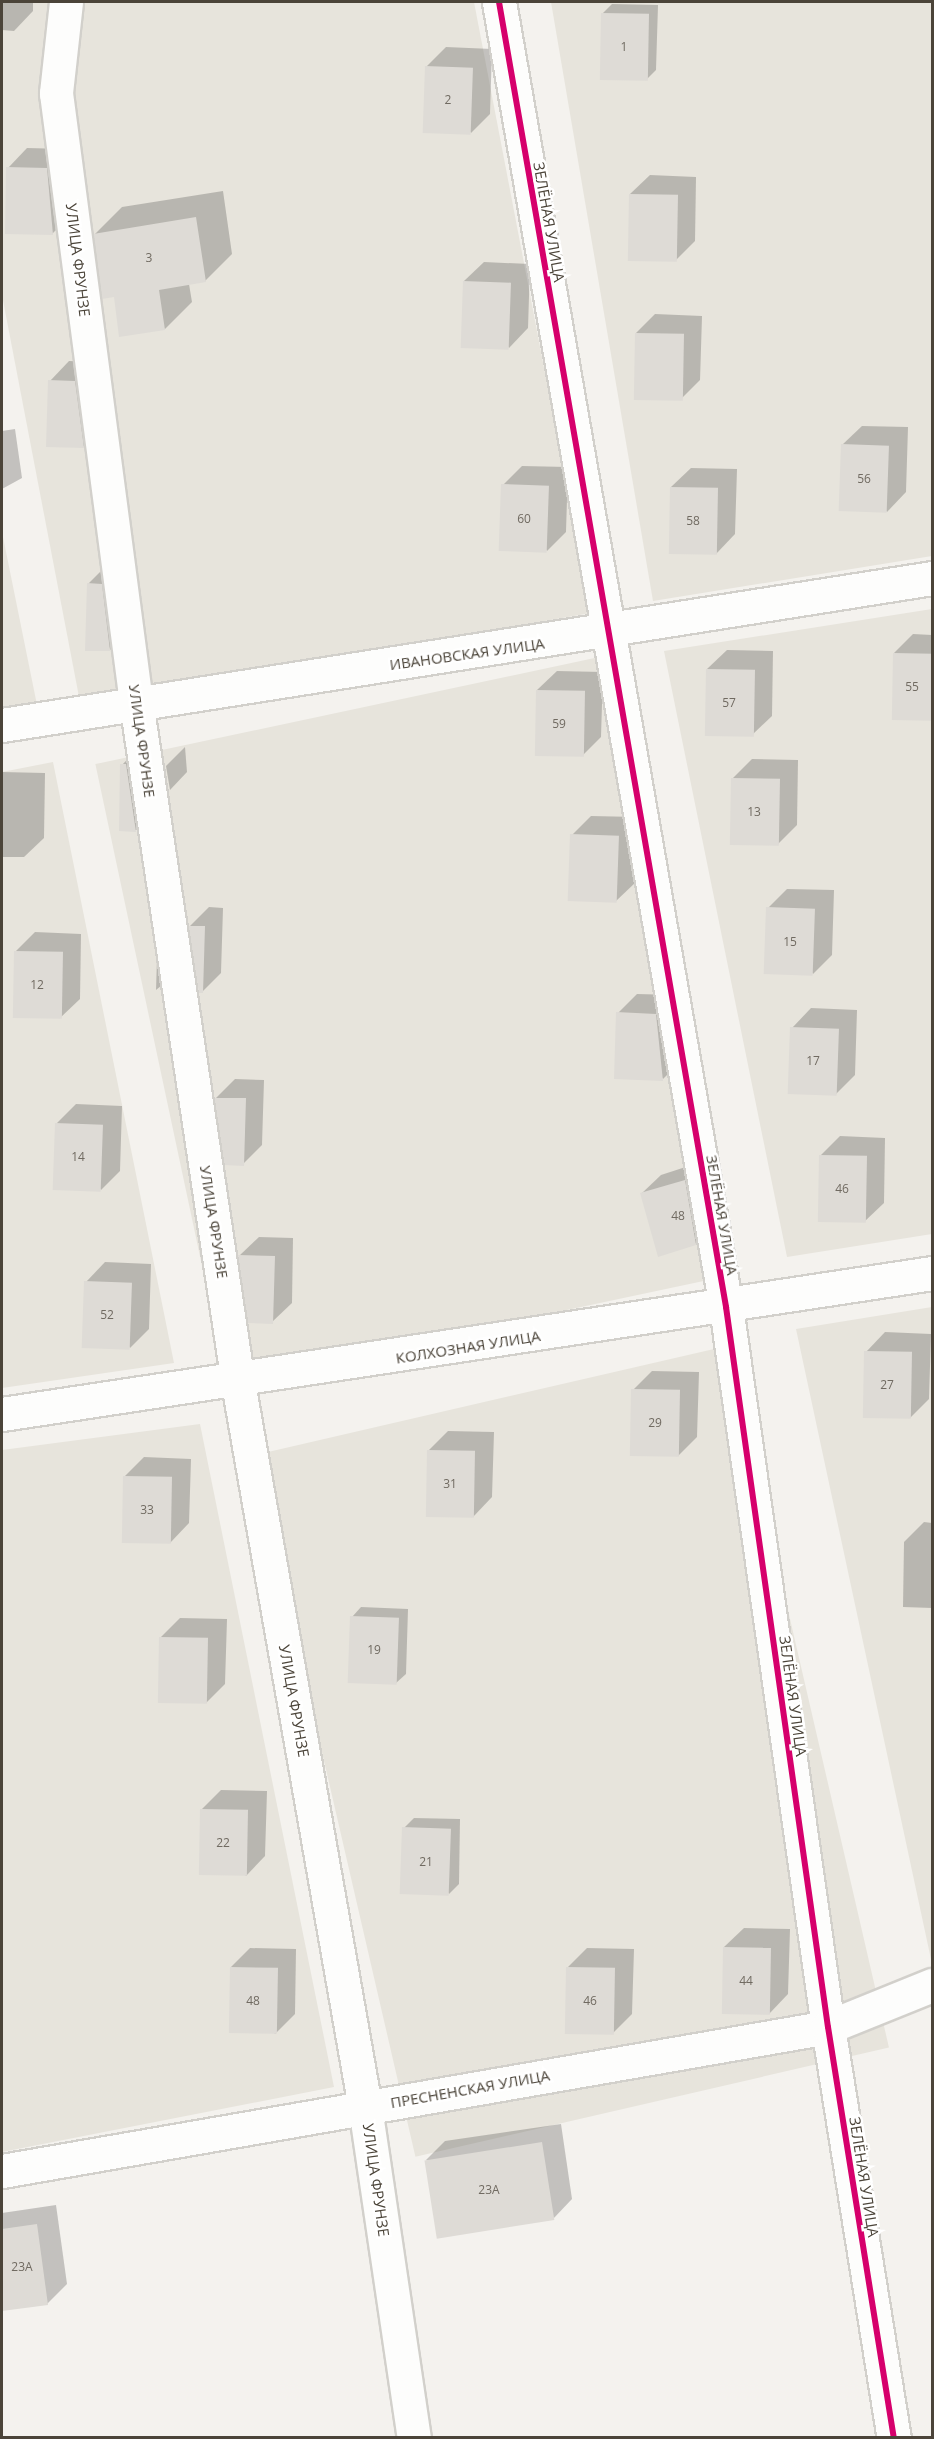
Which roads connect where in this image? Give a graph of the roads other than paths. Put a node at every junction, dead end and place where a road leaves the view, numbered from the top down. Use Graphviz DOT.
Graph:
graph roads {
  1 [pos="66,2"];
  2 [pos="500,2"];
  3 [pos="933,578"];
  4 [pos="606,634"];
  5 [pos="136,702"];
  6 [pos="2,725"];
  7 [pos="933,1273"];
  8 [pos="726,1307"];
  9 [pos="238,1383"];
  10 [pos="2,1414"];
  11 [pos="933,1985"];
  12 [pos="828,2027"];
  13 [pos="365,2107"];
  14 [pos="2,2171"];
  15 [pos="414,2438"];
  16 [pos="894,2438"];
  1 -- 5 [label="street, УЛИЦА ФРУНЗЕ"];
  2 -- 4 [label="street, ЗЕЛЁНАЯ УЛИЦА"];
  3 -- 4 [label="street, ИВАНОВСКАЯ УЛИЦА"];
  4 -- 5 [label="street, ИВАНОВСКАЯ УЛИЦА"];
  4 -- 8 [label="street, ЗЕЛЁНАЯ УЛИЦА"];
  5 -- 6 [label="street, ИВАНОВСКАЯ УЛИЦА"];
  5 -- 9 [label="street, УЛИЦА ФРУНЗЕ"];
  7 -- 8 [label="street, КОЛХОЗНАЯ УЛИЦА"];
  8 -- 9 [label="street, КОЛХОЗНАЯ УЛИЦА"];
  8 -- 12 [label="street, ЗЕЛЁНАЯ УЛИЦА"];
  9 -- 10 [label="street, КОЛХОЗНАЯ УЛИЦА"];
  9 -- 13 [label="street, УЛИЦА ФРУНЗЕ"];
  11 -- 12 [label="street, ПРЕСНЕНСКАЯ УЛИЦА"];
  12 -- 13 [label="street, ПРЕСНЕНСКАЯ УЛИЦА"];
  12 -- 16 [label="street, ЗЕЛЁНАЯ УЛИЦА"];
  13 -- 14 [label="street, ПРЕСНЕНСКАЯ УЛИЦА"];
  13 -- 15 [label="street, УЛИЦА ФРУНЗЕ"];
}
